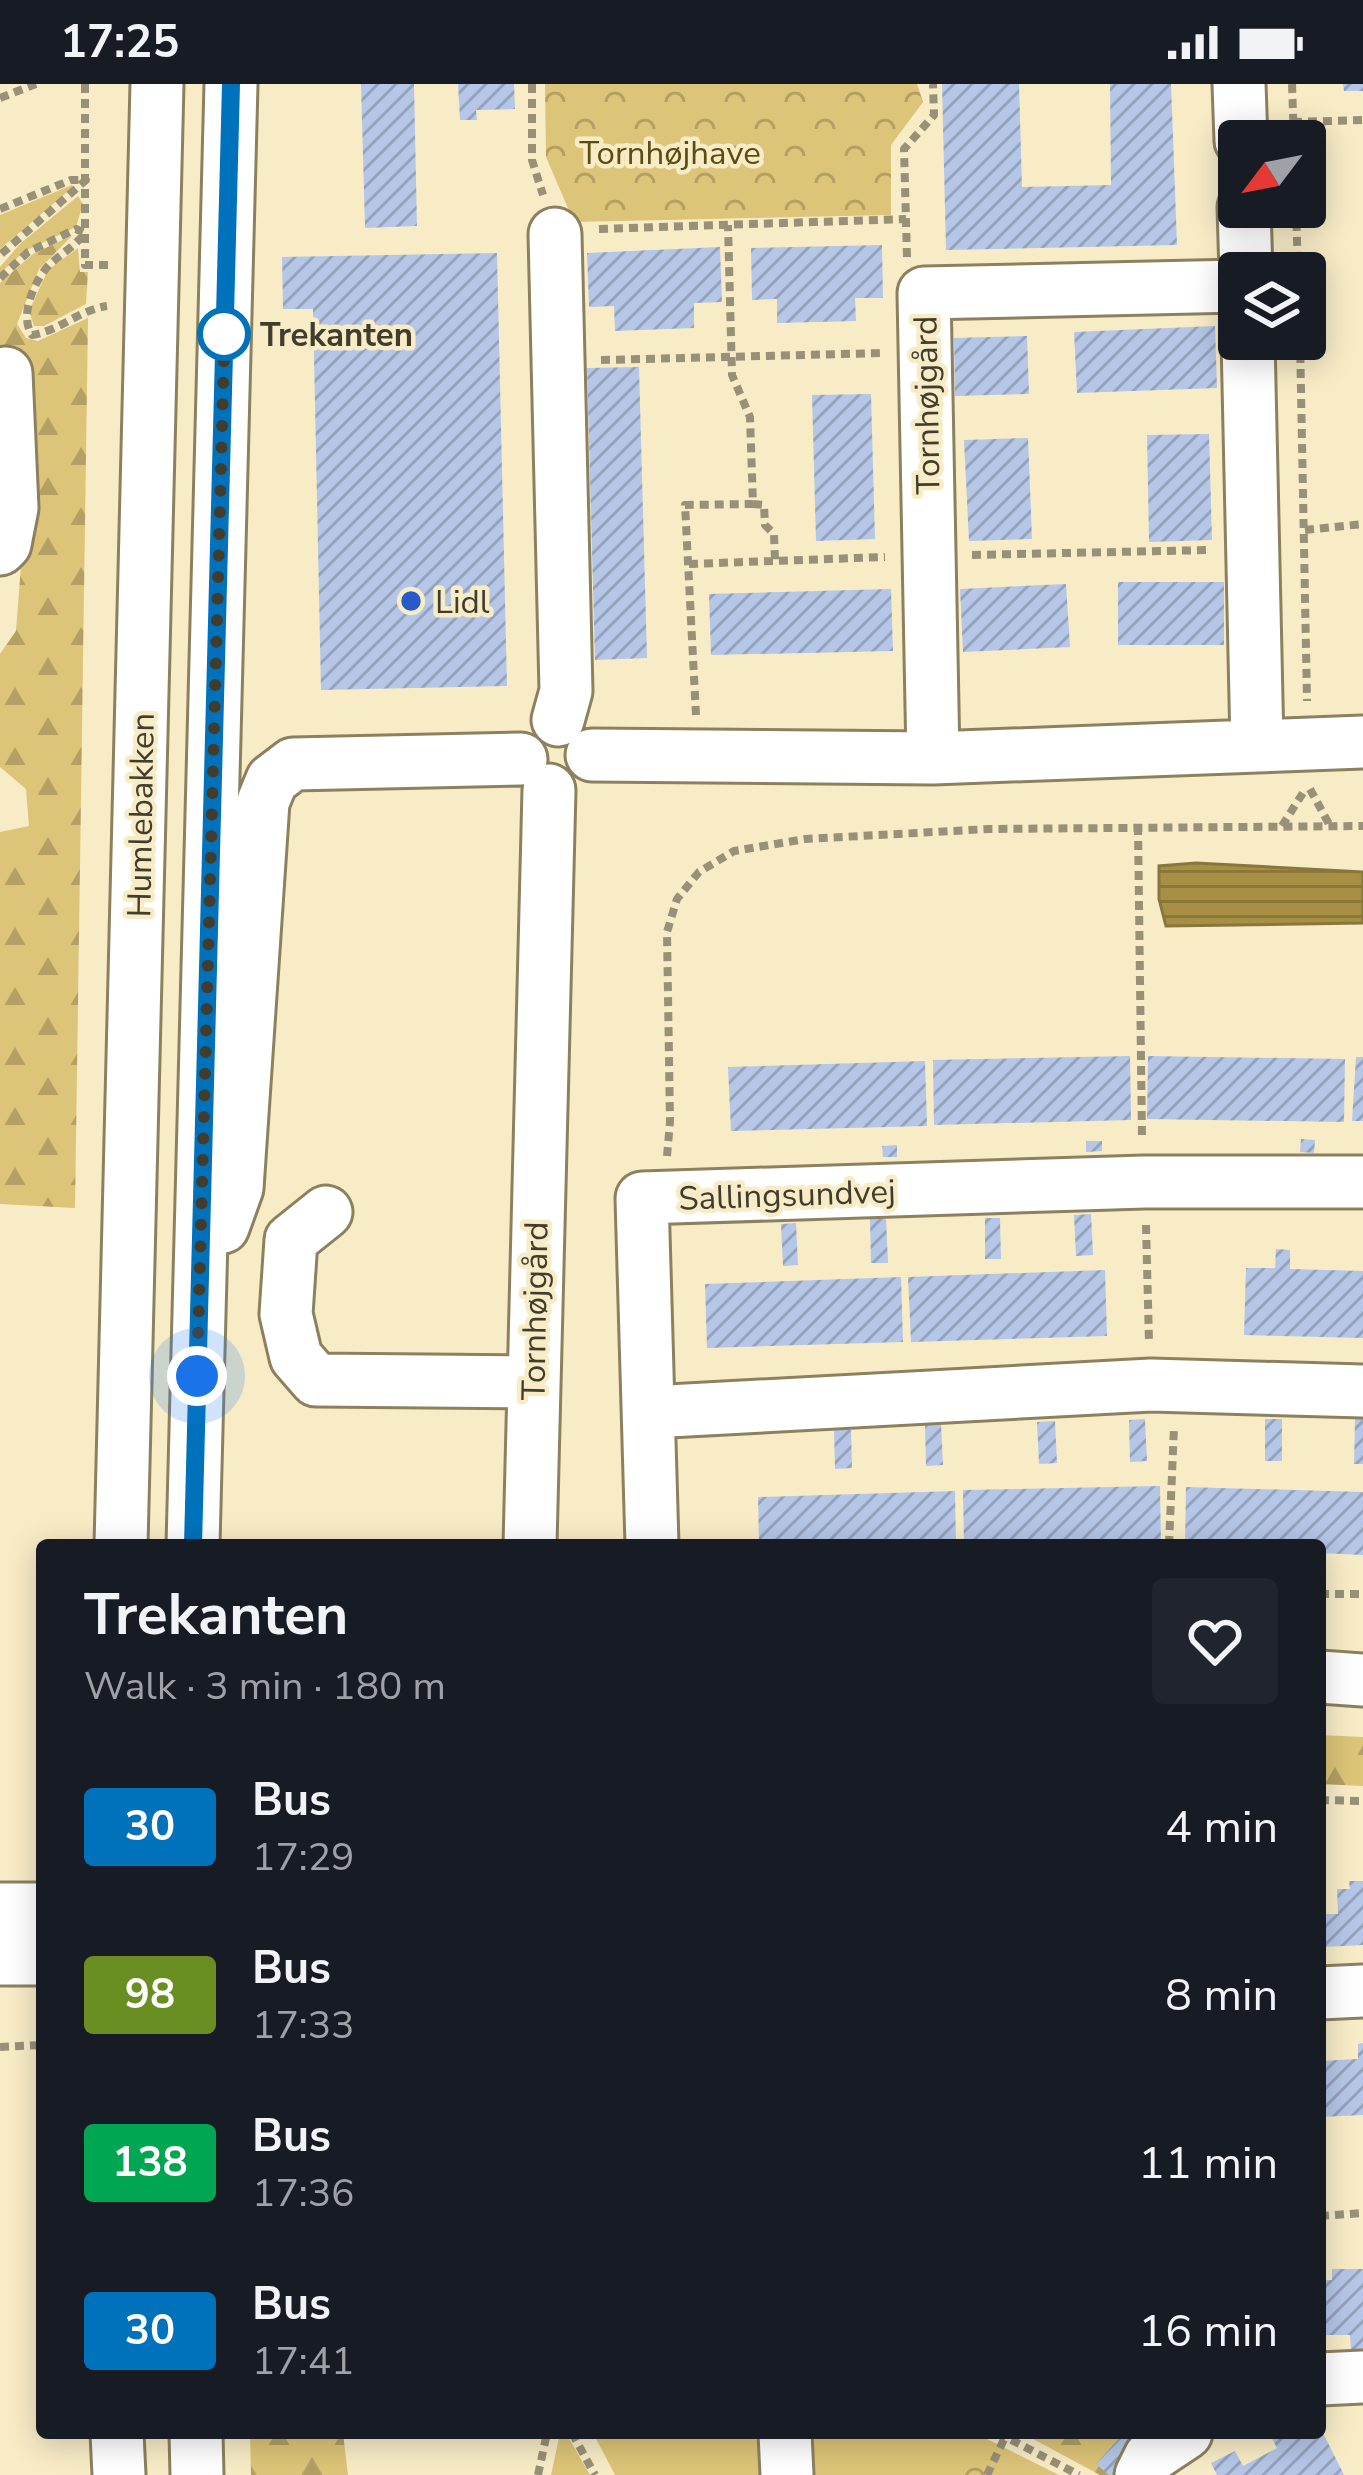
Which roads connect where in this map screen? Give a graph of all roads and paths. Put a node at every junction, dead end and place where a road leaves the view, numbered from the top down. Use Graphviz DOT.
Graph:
graph roads {
  1 [pos="36,84"];
  2 [pos="85,84"];
  3 [pos="231,84"];
  4 [pos="532,84"];
  5 [pos="932,84"];
  6 [pos="1239,84"];
  7 [pos="1292,84"];
  8 [pos="157,97"];
  9 [pos="0,98"];
  10 [pos="1240,120"];
  11 [pos="1294,120"];
  12 [pos="1363,120"];
  13 [pos="1326,121"];
  14 [pos="86,181"];
  15 [pos="0,209"];
  16 [pos="906,219"];
  17 [pos="728,224"];
  18 [pos="85,233"];
  19 [pos="555,235"];
  20 [pos="0,255"];
  21 [pos="108,265"];
  22 [pos="0,278"];
  23 [pos="1218,286"];
  24 [pos="924,293"];
  25 [pos="107,307"];
  26 [pos="886,340"];
  27 [pos="731,356"];
  28 [pos="1248,360"];
  29 [pos="1301,360"];
  30 [pos="558,361"];
  31 [pos="5,373"];
  32 [pos="753,504"];
  33 [pos="1363,524"];
  34 [pos="1305,530"];
  35 [pos="0,549"];
  36 [pos="1252,550"];
  37 [pos="929,556"];
  38 [pos="775,561"];
  39 [pos="688,564"];
  40 [pos="575,737"];
  41 [pos="1363,742"];
  42 [pos="1282,744"];
  43 [pos="698,756"];
  44 [pos="933,758"];
  45 [pos="536,774"];
  46 [pos="1329,824"];
  47 [pos="1138,826"];
  48 [pos="1363,826"];
  49 [pos="1281,827"];
  50 [pos="1144,1182"];
  51 [pos="1363,1182"];
  52 [pos="642,1198"];
  53 [pos="326,1212"];
  54 [pos="200,1292"];
  55 [pos="533,1382"];
  56 [pos="1163,1385"];
  57 [pos="1363,1391"];
  58 [pos="650,1412"];
  59 [pos="122,1539"];
  60 [pos="193,1539"];
  61 [pos="530,1539"];
  62 [pos="652,1539"];
  63 [pos="1168,1539"];
  64 [pos="1326,1594"];
  65 [pos="1363,1594"];
  66 [pos="1326,1678"];
  67 [pos="1363,1679"];
  68 [pos="1326,1800"];
  69 [pos="1363,1801"];
  70 [pos="36,1909"];
  71 [pos="0,1910"];
  72 [pos="0,1959"];
  73 [pos="36,1959"];
  74 [pos="1363,1991"];
  75 [pos="1326,1993"];
  76 [pos="36,2045"];
  77 [pos="0,2047"];
  78 [pos="1363,2213"];
  79 [pos="1326,2216"];
  80 [pos="1363,2377"];
  81 [pos="1326,2378"];
  82 [pos="117,2439"];
  83 [pos="196,2439"];
  84 [pos="546,2439"];
  85 [pos="575,2439"];
  86 [pos="785,2439"];
  87 [pos="1001,2439"];
  88 [pos="1012,2439"];
  89 [pos="1177,2439"];
  90 [pos="119,2475"];
  91 [pos="197,2475"];
  92 [pos="538,2475"];
  93 [pos="595,2475"];
  94 [pos="787,2475"];
  95 [pos="987,2475"];
  96 [pos="1078,2475"];
  97 [pos="1141,2475"];
  1 -- 9 [label="path"];
  2 -- 14 [label="path"];
  3 -- 54 [label="street"];
  4 -- 19 [label="path"];
  5 -- 16 [label="path"];
  6 -- 10 [label="street"];
  7 -- 11 [label="path"];
  8 -- 59 [label="street, Humlebakken"];
  12 -- 13 [label="path"];
  14 -- 15 [label="path"];
  14 -- 18 [label="path"];
  14 -- 20 [label="path"];
  16 -- 17 [label="path"];
  16 -- 24 [label="path"];
  17 -- 19 [label="path"];
  17 -- 27 [label="path"];
  18 -- 21 [label="path"];
  18 -- 22 [label="path"];
  18 -- 25 [label="path"];
  19 -- 30 [label="street"];
  23 -- 24 [label="street, Tornhøjgård"];
  24 -- 37 [label="street, Tornhøjgård"];
  26 -- 27 [label="path"];
  27 -- 30 [label="path"];
  27 -- 32 [label="path"];
  28 -- 36 [label="street"];
  29 -- 34 [label="path"];
  30 -- 40 [label="street"];
  31 -- 35 [label="street"];
  32 -- 38 [label="path"];
  32 -- 39 [label="path"];
  33 -- 34 [label="path"];
  34 -- 42 [label="path"];
  36 -- 37 [label="path"];
  36 -- 42 [label="street"];
  37 -- 38 [label="path"];
  37 -- 44 [label="street, Tornhøjgård"];
  38 -- 39 [label="path"];
  39 -- 43 [label="path"];
  40 -- 43 [label="street"];
  40 -- 45 [label="street"];
  41 -- 42 [label="street"];
  42 -- 44 [label="street"];
  43 -- 44 [label="street"];
  45 -- 54 [label="street"];
  45 -- 55 [label="street, Tornhøjgård"];
  46 -- 48 [label="path"];
  46 -- 49 [label="path"];
  46 -- 49 [label="path"];
  47 -- 49 [label="path"];
  47 -- 50 [label="path"];
  47 -- 52 [label="path"];
  50 -- 51 [label="street, Sallingsundvej"];
  50 -- 52 [label="street, Sallingsundvej"];
  50 -- 56 [label="path"];
  52 -- 58 [label="street, Sallingsundvej"];
  53 -- 55 [label="street"];
  54 -- 60 [label="street"];
  55 -- 61 [label="street, Tornhøjgård"];
  56 -- 57 [label="street"];
  56 -- 58 [label="street"];
  56 -- 63 [label="path"];
  58 -- 62 [label="street, Sallingsundvej"];
  64 -- 65 [label="path"];
  66 -- 67 [label="street"];
  68 -- 69 [label="path"];
  70 -- 71 [label="street"];
  72 -- 73 [label="street"];
  74 -- 75 [label="street"];
  76 -- 77 [label="path"];
  78 -- 79 [label="path"];
  80 -- 81 [label="street"];
  82 -- 90 [label="street"];
  83 -- 91 [label="street"];
  84 -- 92 [label="path"];
  85 -- 93 [label="path"];
  86 -- 94 [label="street"];
  87 -- 95 [label="path"];
  88 -- 96 [label="path"];
  89 -- 97 [label="street"];
}
